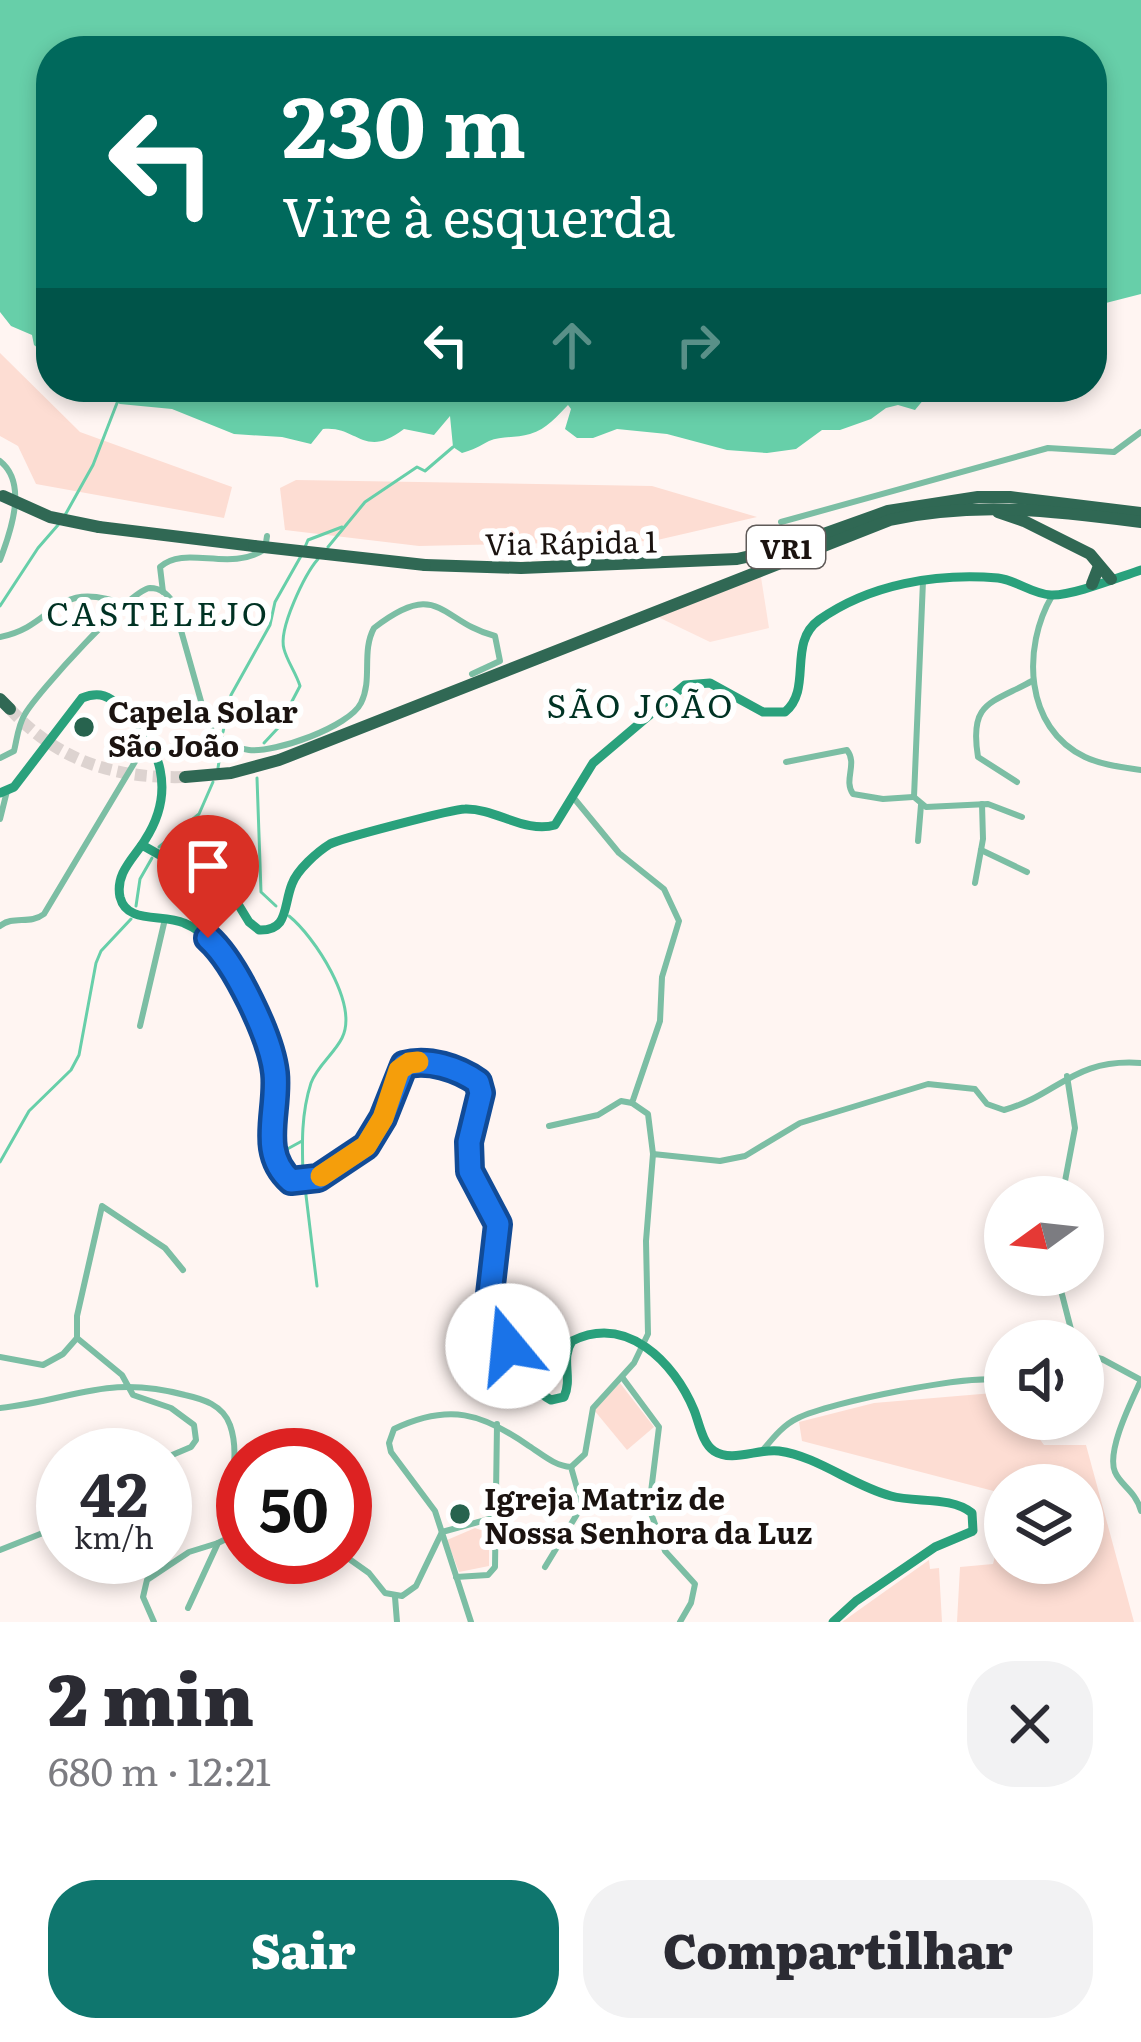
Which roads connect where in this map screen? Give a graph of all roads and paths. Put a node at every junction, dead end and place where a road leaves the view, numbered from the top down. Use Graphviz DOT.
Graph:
graph roads {
  1 [pos="1141,432"];
  2 [pos="0,461"];
  3 [pos="2,495"];
  4 [pos="1141,502"];
  5 [pos="980,507"];
  6 [pos="1102,508"];
  7 [pos="1141,513"];
  8 [pos="781,522"];
  9 [pos="1141,522"];
  10 [pos="266,536"];
  11 [pos="0,560"];
  12 [pos="1099,566"];
  13 [pos="1141,570"];
  14 [pos="1111,578"];
  15 [pos="923,580"];
  16 [pos="1092,584"];
  17 [pos="164,592"];
  18 [pos="1053,595"];
  19 [pos="127,605"];
  20 [pos="0,637"];
  21 [pos="472,674"];
  22 [pos="1032,681"];
  23 [pos="150,737"];
  24 [pos="0,758"];
  25 [pos="786,761"];
  26 [pos="1141,770"];
  27 [pos="184,777"];
  28 [pos="1017,782"];
  29 [pos="4,792"];
  30 [pos="573,797"];
  31 [pos="914,797"];
  32 [pos="982,804"];
  33 [pos="922,805"];
  34 [pos="1022,817"];
  35 [pos="0,819"];
  36 [pos="918,841"];
  37 [pos="142,845"];
  38 [pos="981,850"];
  39 [pos="1028,872"];
  40 [pos="975,883"];
  41 [pos="166,917"];
  42 [pos="0,926"];
  43 [pos="140,1027"];
  44 [pos="1141,1063"];
  45 [pos="1067,1076"];
  46 [pos="632,1103"];
  47 [pos="550,1126"];
  48 [pos="653,1154"];
  49 [pos="1066,1176"];
  50 [pos="184,1270"];
  51 [pos="77,1338"];
  52 [pos="644,1343"];
  53 [pos="0,1357"];
  54 [pos="1104,1363"];
  55 [pos="622,1377"];
  56 [pos="984,1380"];
  57 [pos="1141,1380"];
  58 [pos="126,1385"];
  59 [pos="0,1408"];
  60 [pos="497,1424"];
  61 [pos="784,1426"];
  62 [pos="229,1428"];
  63 [pos="192,1446"];
  64 [pos="762,1452"];
  65 [pos="787,1454"];
  66 [pos="572,1467"];
  67 [pos="1141,1511"];
  68 [pos="493,1518"];
  69 [pos="442,1532"];
  70 [pos="36,1536"];
  71 [pos="216,1544"];
  72 [pos="216,1547"];
  73 [pos="0,1550"];
  74 [pos="545,1567"];
  75 [pos="456,1577"];
  76 [pos="372,1578"];
  77 [pos="395,1597"];
  78 [pos="188,1608"];
  79 [pos="154,1622"];
  80 [pos="397,1622"];
  81 [pos="471,1622"];
  82 [pos="680,1622"];
  83 [pos="833,1622"];
  1 -- 8 [label="street"];
  2 -- 11 [label="street"];
  3 -- 6 [label="highway, Via Rápida 1 / VR1, bridge"];
  4 -- 6 [label="highway"];
  5 -- 9 [label="highway, VR1"];
  5 -- 12 [label="highway"];
  5 -- 27 [label="highway, VR1"];
  6 -- 7 [label="highway, Via Rápida 1 / VR1"];
  10 -- 17 [label="street"];
  12 -- 14 [label="highway"];
  12 -- 16 [label="highway"];
  13 -- 14 [label="main road"];
  14 -- 16 [label="main road"];
  15 -- 18 [label="main road"];
  15 -- 30 [label="main road"];
  15 -- 31 [label="street"];
  16 -- 18 [label="main road"];
  17 -- 19 [label="street"];
  17 -- 21 [label="street"];
  18 -- 22 [label="street"];
  19 -- 20 [label="street"];
  19 -- 24 [label="street"];
  22 -- 26 [label="street"];
  22 -- 28 [label="street"];
  23 -- 29 [label="main road"];
  23 -- 37 [label="main road"];
  23 -- 42 [label="street"];
  25 -- 31 [label="street"];
  29 -- 35 [label="street"];
  30 -- 37 [label="main road"];
  30 -- 46 [label="street"];
  31 -- 33 [label="street"];
  32 -- 33 [label="street"];
  32 -- 34 [label="street"];
  32 -- 38 [label="street"];
  33 -- 36 [label="street"];
  37 -- 41 [label="main road"];
  38 -- 39 [label="street"];
  38 -- 40 [label="street"];
  41 -- 43 [label="street"];
  41 -- 52 [label="main road"];
  44 -- 45 [label="street"];
  45 -- 48 [label="street"];
  45 -- 49 [label="street"];
  46 -- 47 [label="street"];
  46 -- 48 [label="street"];
  48 -- 52 [label="street"];
  50 -- 51 [label="street"];
  51 -- 53 [label="street"];
  51 -- 58 [label="street"];
  52 -- 55 [label="street"];
  52 -- 64 [label="main road"];
  54 -- 57 [label="street"];
  55 -- 66 [label="street"];
  55 -- 82 [label="street"];
  56 -- 61 [label="street"];
  57 -- 67 [label="street"];
  58 -- 59 [label="street"];
  58 -- 62 [label="street"];
  58 -- 63 [label="street"];
  60 -- 66 [label="street"];
  60 -- 68 [label="street"];
  60 -- 69 [label="street"];
  61 -- 64 [label="street"];
  61 -- 65 [label="street"];
  64 -- 65 [label="main road"];
  65 -- 83 [label="main road"];
  66 -- 74 [label="street"];
  68 -- 69 [label="street"];
  68 -- 75 [label="street"];
  69 -- 75 [label="street"];
  69 -- 77 [label="street"];
  70 -- 73 [label="street"];
  71 -- 79 [label="street"];
  72 -- 78 [label="street"];
  75 -- 81 [label="street"];
  76 -- 77 [label="street"];
  77 -- 80 [label="street"];
}
